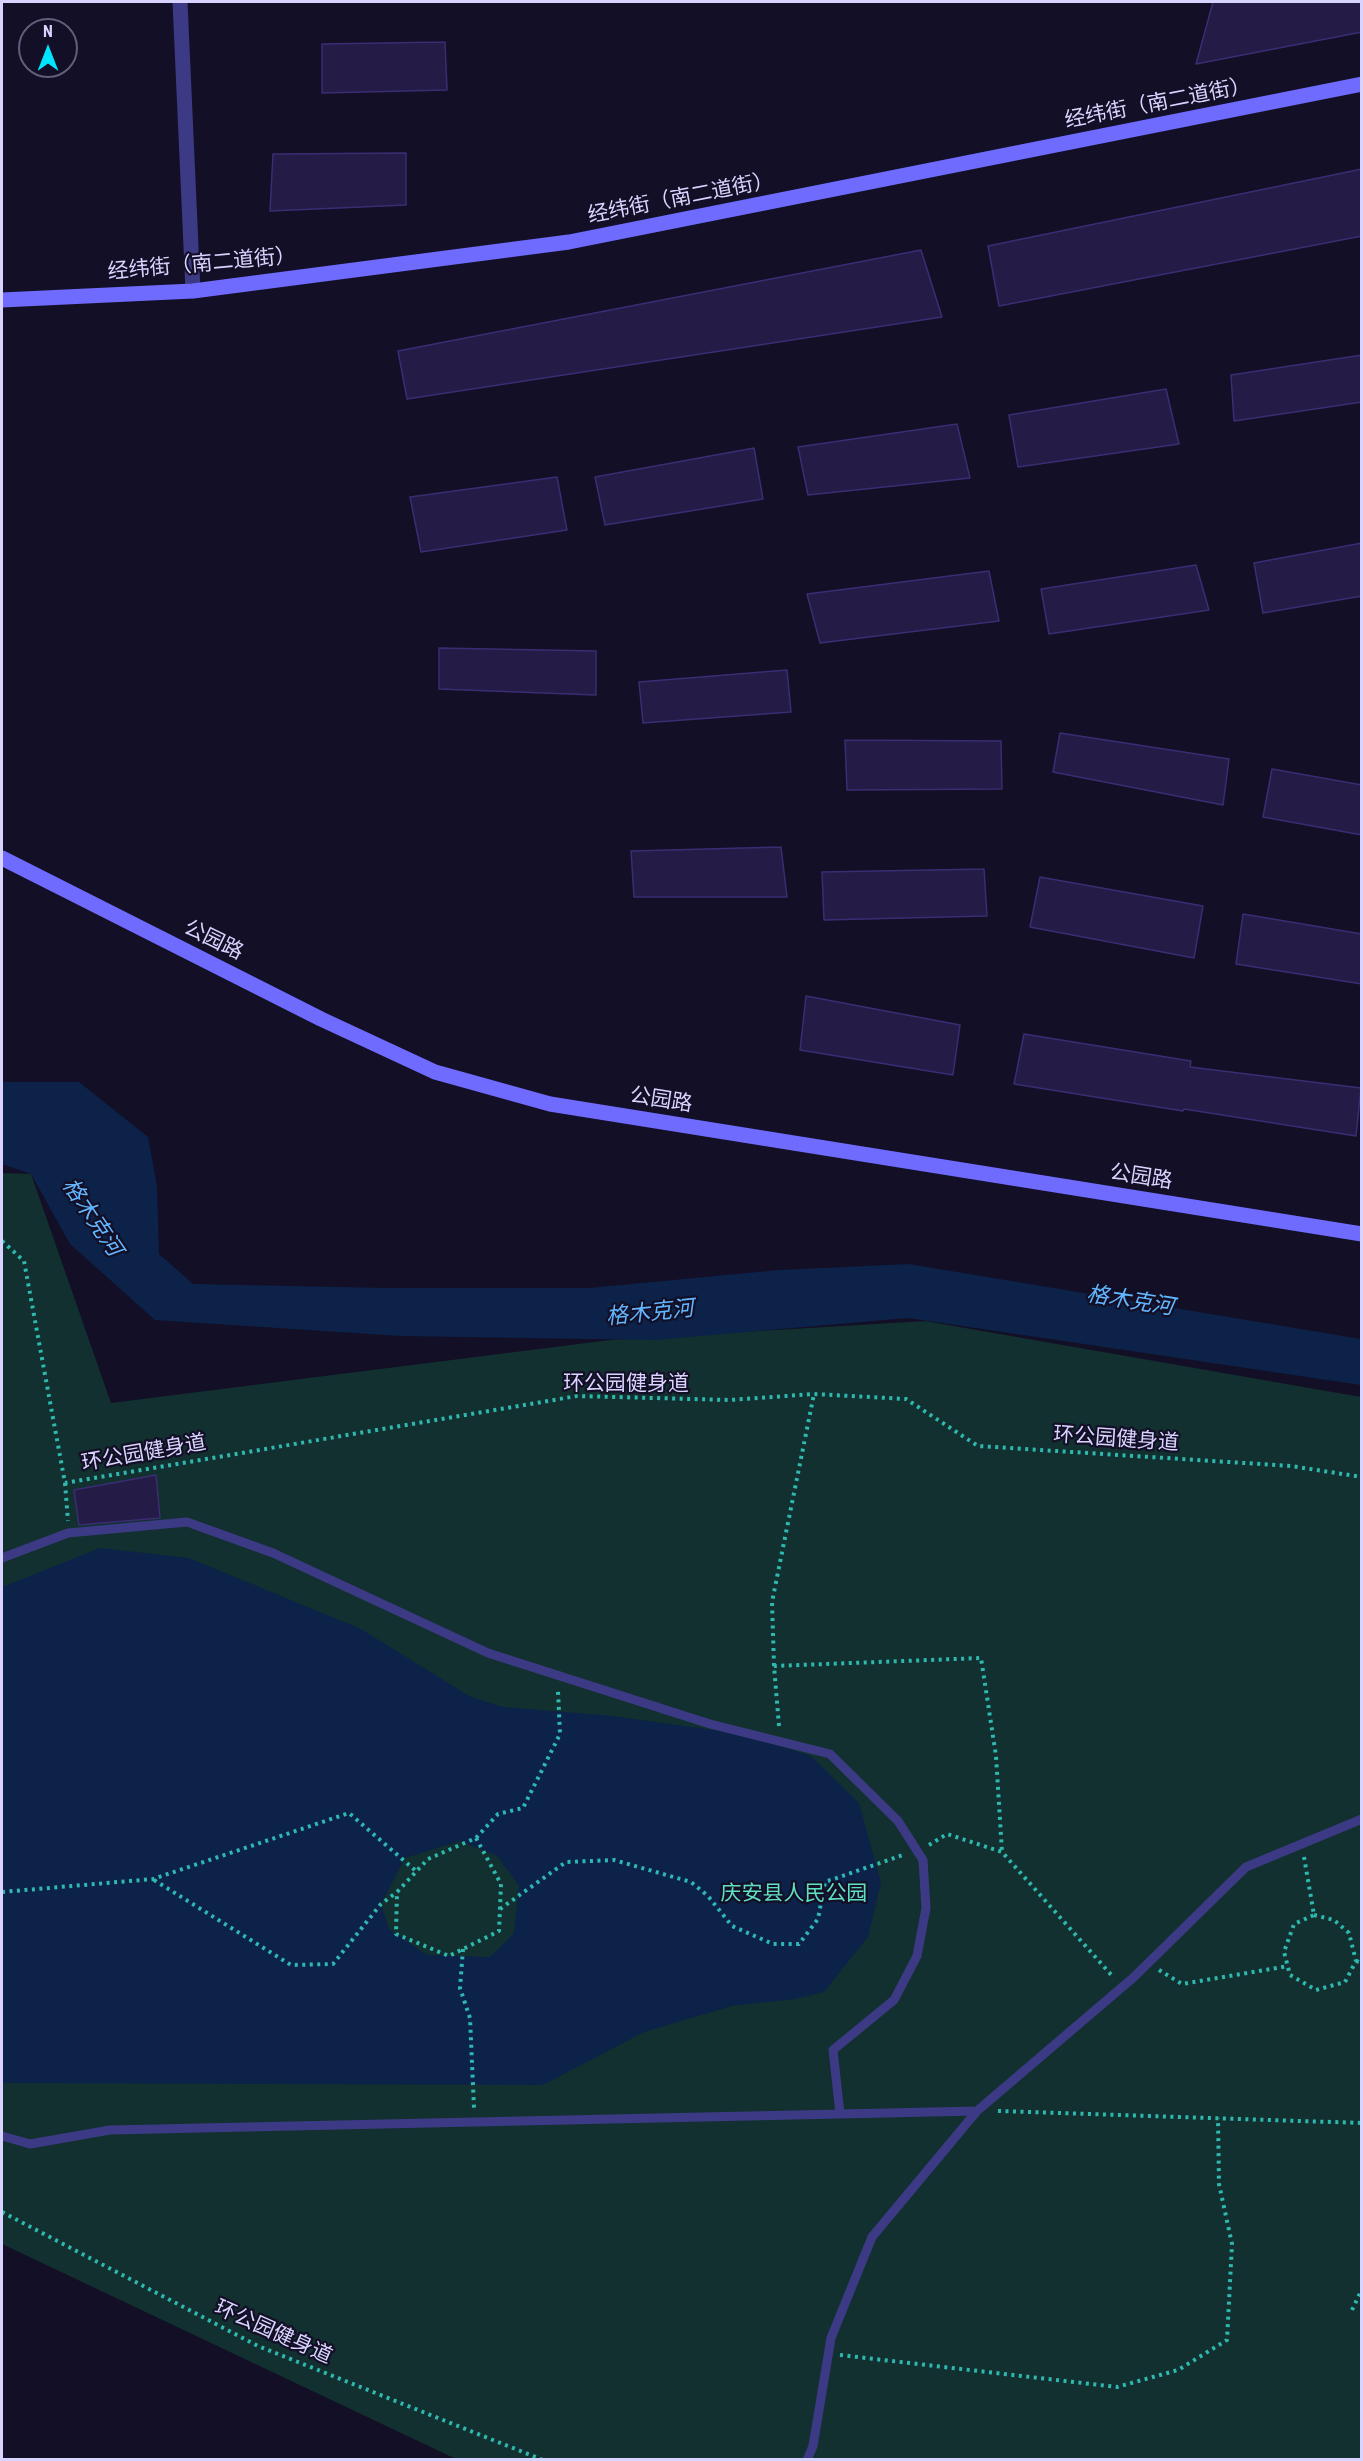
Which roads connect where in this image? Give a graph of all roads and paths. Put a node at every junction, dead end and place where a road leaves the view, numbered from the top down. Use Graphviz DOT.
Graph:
graph roads {
  1 [pos="180,2"];
  2 [pos="1362,84"];
  3 [pos="193,291"];
  4 [pos="2,300"];
  5 [pos="2,858"];
  6 [pos="1362,1234"];
  7 [pos="2,1241"];
  8 [pos="814,1394"];
  9 [pos="1362,1477"];
  10 [pos="66,1483"];
  11 [pos="68,1533"];
  12 [pos="2,1558"];
  13 [pos="774,1666"];
  14 [pos="558,1675"];
  15 [pos="780,1742"];
  16 [pos="1362,1819"];
  17 [pos="476,1838"];
  18 [pos="1301,1844"];
  19 [pos="918,1851"];
  20 [pos="1002,1852"];
  21 [pos="416,1871"];
  22 [pos="153,1879"];
  23 [pos="2,1892"];
  24 [pos="397,1892"];
  25 [pos="500,1908"];
  26 [pos="1314,1916"];
  27 [pos="463,1949"];
  28 [pos="1356,1960"];
  29 [pos="1362,1963"];
  30 [pos="1148,1964"];
  31 [pos="1288,1966"];
  32 [pos="1122,1987"];
  33 [pos="976,2111"];
  34 [pos="840,2114"];
  35 [pos="1218,2118"];
  36 [pos="475,2122"];
  37 [pos="1362,2123"];
  38 [pos="2,2136"];
  39 [pos="2,2212"];
  40 [pos="1362,2289"];
  41 [pos="1352,2310"];
  42 [pos="829,2354"];
  43 [pos="543,2460"];
  44 [pos="807,2460"];
  1 -- 3 [label="street"];
  2 -- 3 [label="street, 经纬街（南二道街）"];
  3 -- 4 [label="street, 经纬街（南二道街）"];
  5 -- 6 [label="street, 公园路"];
  7 -- 10 [label="path, 环公园健身道"];
  8 -- 9 [label="path, 环公园健身道"];
  8 -- 10 [label="path, 环公园健身道"];
  8 -- 13 [label="path"];
  10 -- 11 [label="path"];
  11 -- 12 [label="lane"];
  11 -- 14 [label="lane"];
  13 -- 15 [label="path"];
  13 -- 20 [label="path"];
  14 -- 15 [label="lane"];
  14 -- 17 [label="path"];
  15 -- 19 [label="lane"];
  16 -- 18 [label="lane"];
  17 -- 21 [label="path"];
  17 -- 25 [label="path"];
  18 -- 26 [label="path"];
  18 -- 30 [label="lane"];
  19 -- 20 [label="path"];
  19 -- 25 [label="path"];
  19 -- 34 [label="lane"];
  20 -- 32 [label="path"];
  21 -- 22 [label="path"];
  21 -- 24 [label="path"];
  22 -- 23 [label="path"];
  22 -- 24 [label="path"];
  24 -- 27 [label="path"];
  25 -- 27 [label="path"];
  26 -- 28 [label="path"];
  26 -- 31 [label="path"];
  27 -- 36 [label="path"];
  28 -- 29 [label="path"];
  28 -- 31 [label="path"];
  30 -- 31 [label="path"];
  30 -- 32 [label="lane"];
  32 -- 33 [label="lane"];
  33 -- 34 [label="lane"];
  33 -- 35 [label="path"];
  33 -- 42 [label="lane"];
  34 -- 36 [label="lane"];
  35 -- 37 [label="path"];
  35 -- 42 [label="path"];
  36 -- 38 [label="lane"];
  39 -- 43 [label="path, 环公园健身道"];
  40 -- 41 [label="path"];
  42 -- 44 [label="lane"];
}
